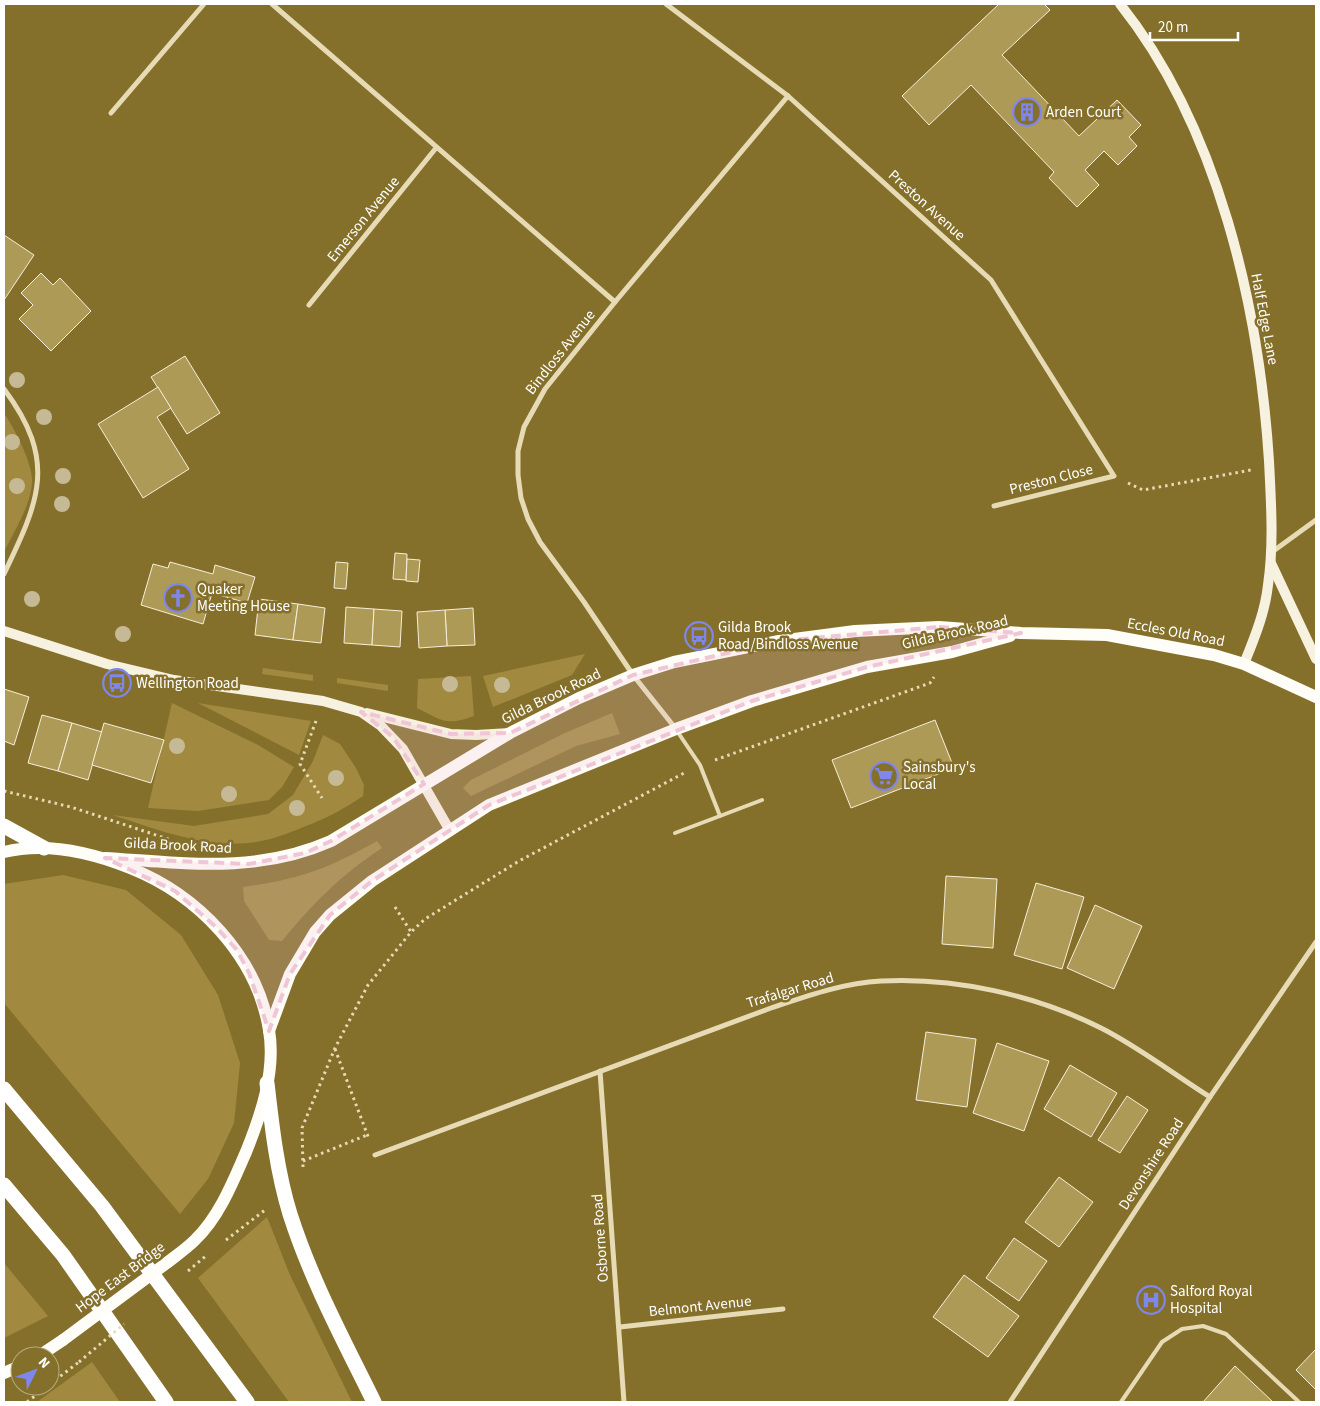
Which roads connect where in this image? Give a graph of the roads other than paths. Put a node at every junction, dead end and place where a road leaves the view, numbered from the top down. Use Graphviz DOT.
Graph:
graph roads {
  1 [pos="204,4"];
  2 [pos="272,4"];
  3 [pos="666,4"];
  4 [pos="1122,5"];
  5 [pos="788,96"];
  6 [pos="111,113"];
  7 [pos="436,148"];
  8 [pos="615,302"];
  9 [pos="309,305"];
  10 [pos="4,389"];
  11 [pos="1114,476"];
  12 [pos="994,506"];
  13 [pos="1316,520"];
  14 [pos="1271,557"];
  15 [pos="4,574"];
  16 [pos="4,631"];
  17 [pos="1021,633"];
  18 [pos="1316,659"];
  19 [pos="1244,664"];
  20 [pos="633,675"];
  21 [pos="1316,697"];
  22 [pos="361,712"];
  23 [pos="676,729"];
  24 [pos="510,733"];
  25 [pos="424,784"];
  26 [pos="762,800"];
  27 [pos="720,816"];
  28 [pos="4,826"];
  29 [pos="449,829"];
  30 [pos="676,833"];
  31 [pos="44,848"];
  32 [pos="4,852"];
  33 [pos="105,858"];
  34 [pos="1316,942"];
  35 [pos="269,1030"];
  36 [pos="600,1071"];
  37 [pos="267,1083"];
  38 [pos="4,1089"];
  39 [pos="1210,1097"];
  40 [pos="375,1155"];
  41 [pos="4,1185"];
  42 [pos="783,1309"];
  43 [pos="620,1327"];
  44 [pos="53,1346"];
  45 [pos="166,1402"];
  46 [pos="247,1402"];
  47 [pos="374,1402"];
  48 [pos="624,1402"];
  49 [pos="1010,1402"];
  50 [pos="1121,1402"];
  51 [pos="1299,1402"];
  1 -- 6 [label="street"];
  2 -- 7 [label="street"];
  3 -- 5 [label="street, Preston Avenue"];
  4 -- 14 [label="main road, Half Edge Lane"];
  5 -- 8 [label="street, Bindloss Avenue"];
  5 -- 11 [label="street, Preston Avenue"];
  7 -- 8 [label="street"];
  7 -- 9 [label="street, Emerson Avenue"];
  8 -- 20 [label="street, Bindloss Avenue"];
  10 -- 15 [label="street"];
  11 -- 12 [label="street, Preston Close"];
  13 -- 14 [label="street"];
  14 -- 18 [label="main road"];
  14 -- 19 [label="main road, Half Edge Lane"];
  16 -- 22 [label="main road"];
  17 -- 19 [label="main road, Eccles Old Road"];
  17 -- 20 [label="main road, Gilda Brook Road"];
  17 -- 23 [label="main road, Gilda Brook Road"];
  19 -- 21 [label="main road, Eccles Old Road"];
  20 -- 23 [label="street, Bindloss Avenue"];
  20 -- 24 [label="main road, Gilda Brook Road"];
  22 -- 24 [label="main road"];
  22 -- 25 [label="main road"];
  23 -- 27 [label="lane"];
  23 -- 29 [label="main road, Gilda Brook Road"];
  24 -- 25 [label="main road, Gilda Brook Road"];
  25 -- 29 [label="main road"];
  25 -- 33 [label="main road, Gilda Brook Road"];
  26 -- 27 [label="lane"];
  27 -- 30 [label="lane"];
  28 -- 31 [label="highway"];
  29 -- 35 [label="main road, Gilda Brook Road"];
  31 -- 32 [label="main road"];
  31 -- 33 [label="main road"];
  33 -- 35 [label="main road"];
  34 -- 39 [label="street, Devonshire Road"];
  35 -- 37 [label="main road, Hope East Bridge"];
  36 -- 39 [label="street, Trafalgar Road"];
  36 -- 40 [label="street, Trafalgar Road"];
  36 -- 43 [label="street, Osborne Road"];
  37 -- 44 [label="main road, Hope East Bridge, bridge"];
  37 -- 47 [label="highway"];
  38 -- 46 [label="highway"];
  39 -- 49 [label="street, Devonshire Road"];
  41 -- 45 [label="highway"];
  42 -- 43 [label="street, Belmont Avenue"];
  43 -- 48 [label="street, Osborne Road"];
  50 -- 51 [label="lane"];
}
